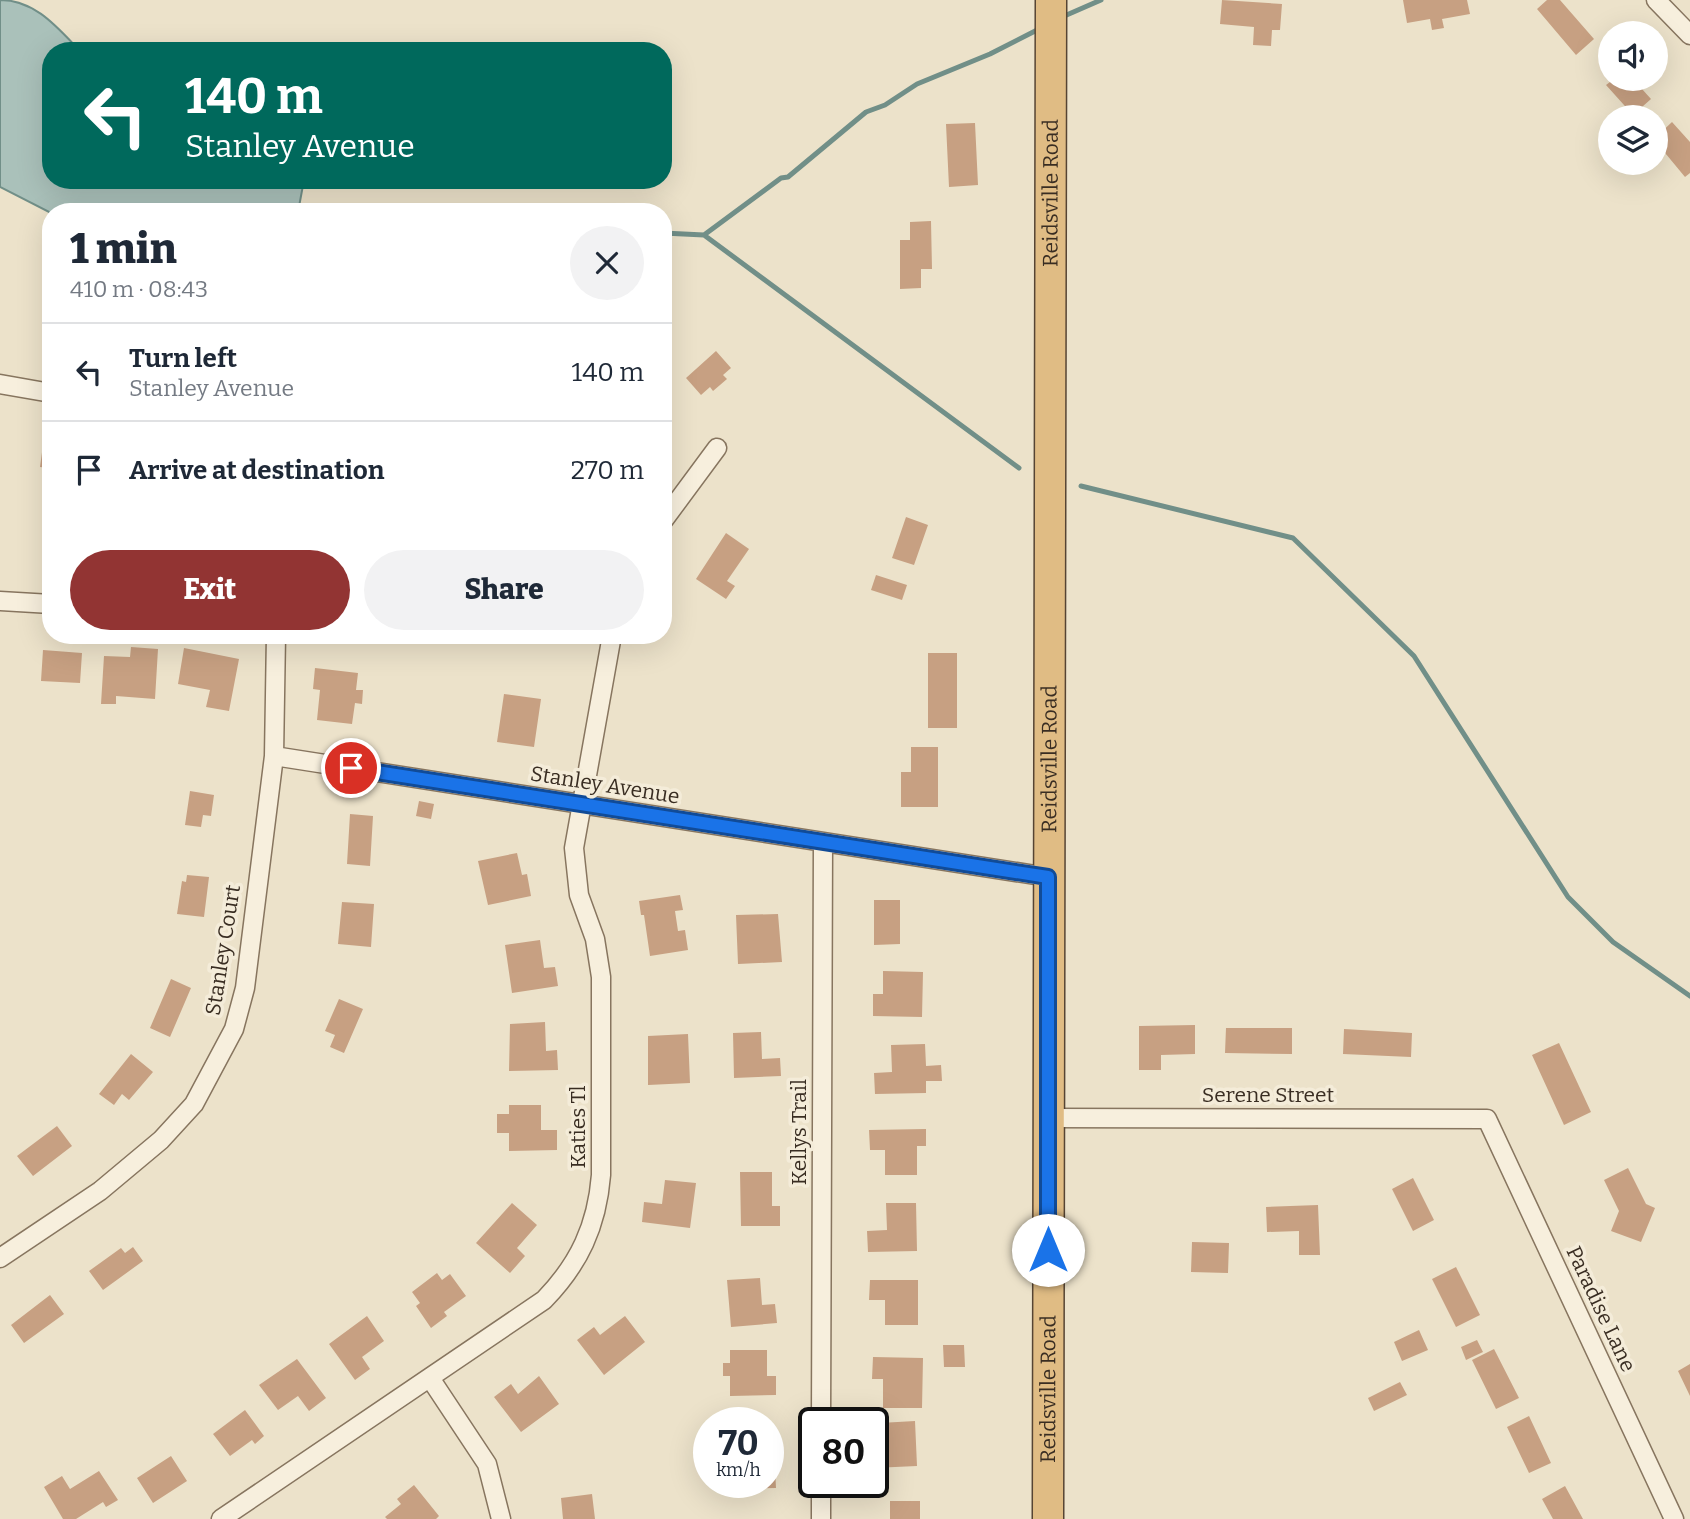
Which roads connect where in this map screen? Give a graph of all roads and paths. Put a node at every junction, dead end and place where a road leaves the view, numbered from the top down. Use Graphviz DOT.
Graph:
graph roads {
  1 [pos="1051,0"];
  2 [pos="1656,0"];
  3 [pos="1690,35"];
  4 [pos="0,384"];
  5 [pos="42,391"];
  6 [pos="717,448"];
  7 [pos="672,509"];
  8 [pos="0,601"];
  9 [pos="42,603"];
  10 [pos="276,644"];
  11 [pos="610,644"];
  12 [pos="274,756"];
  13 [pos="583,804"];
  14 [pos="823,842"];
  15 [pos="1048,877"];
  16 [pos="1048,1118"];
  17 [pos="1487,1118"];
  18 [pos="0,1258"];
  19 [pos="430,1378"];
  20 [pos="821,1407"];
  21 [pos="821,1498"];
  22 [pos="221,1519"];
  23 [pos="501,1519"];
  24 [pos="821,1519"];
  25 [pos="1048,1519"];
  26 [pos="1674,1519"];
  1 -- 15 [label="highway, Reidsville Road"];
  2 -- 3 [label="street"];
  4 -- 5 [label="street"];
  6 -- 7 [label="street"];
  8 -- 9 [label="street"];
  10 -- 12 [label="street"];
  11 -- 13 [label="street, Katies Tl"];
  12 -- 13 [label="street, Stanley Avenue"];
  12 -- 18 [label="street, Stanley Court"];
  13 -- 14 [label="street, Stanley Avenue"];
  13 -- 19 [label="street, Katies Tl"];
  14 -- 15 [label="street, Stanley Avenue"];
  14 -- 20 [label="street, Kellys Trail"];
  15 -- 16 [label="highway, Reidsville Road"];
  16 -- 17 [label="street, Serene Street"];
  16 -- 25 [label="highway, Reidsville Road"];
  17 -- 26 [label="street, Paradise Lane"];
  19 -- 22 [label="street, Katies Tl"];
  19 -- 23 [label="street"];
  21 -- 24 [label="street"];
}
